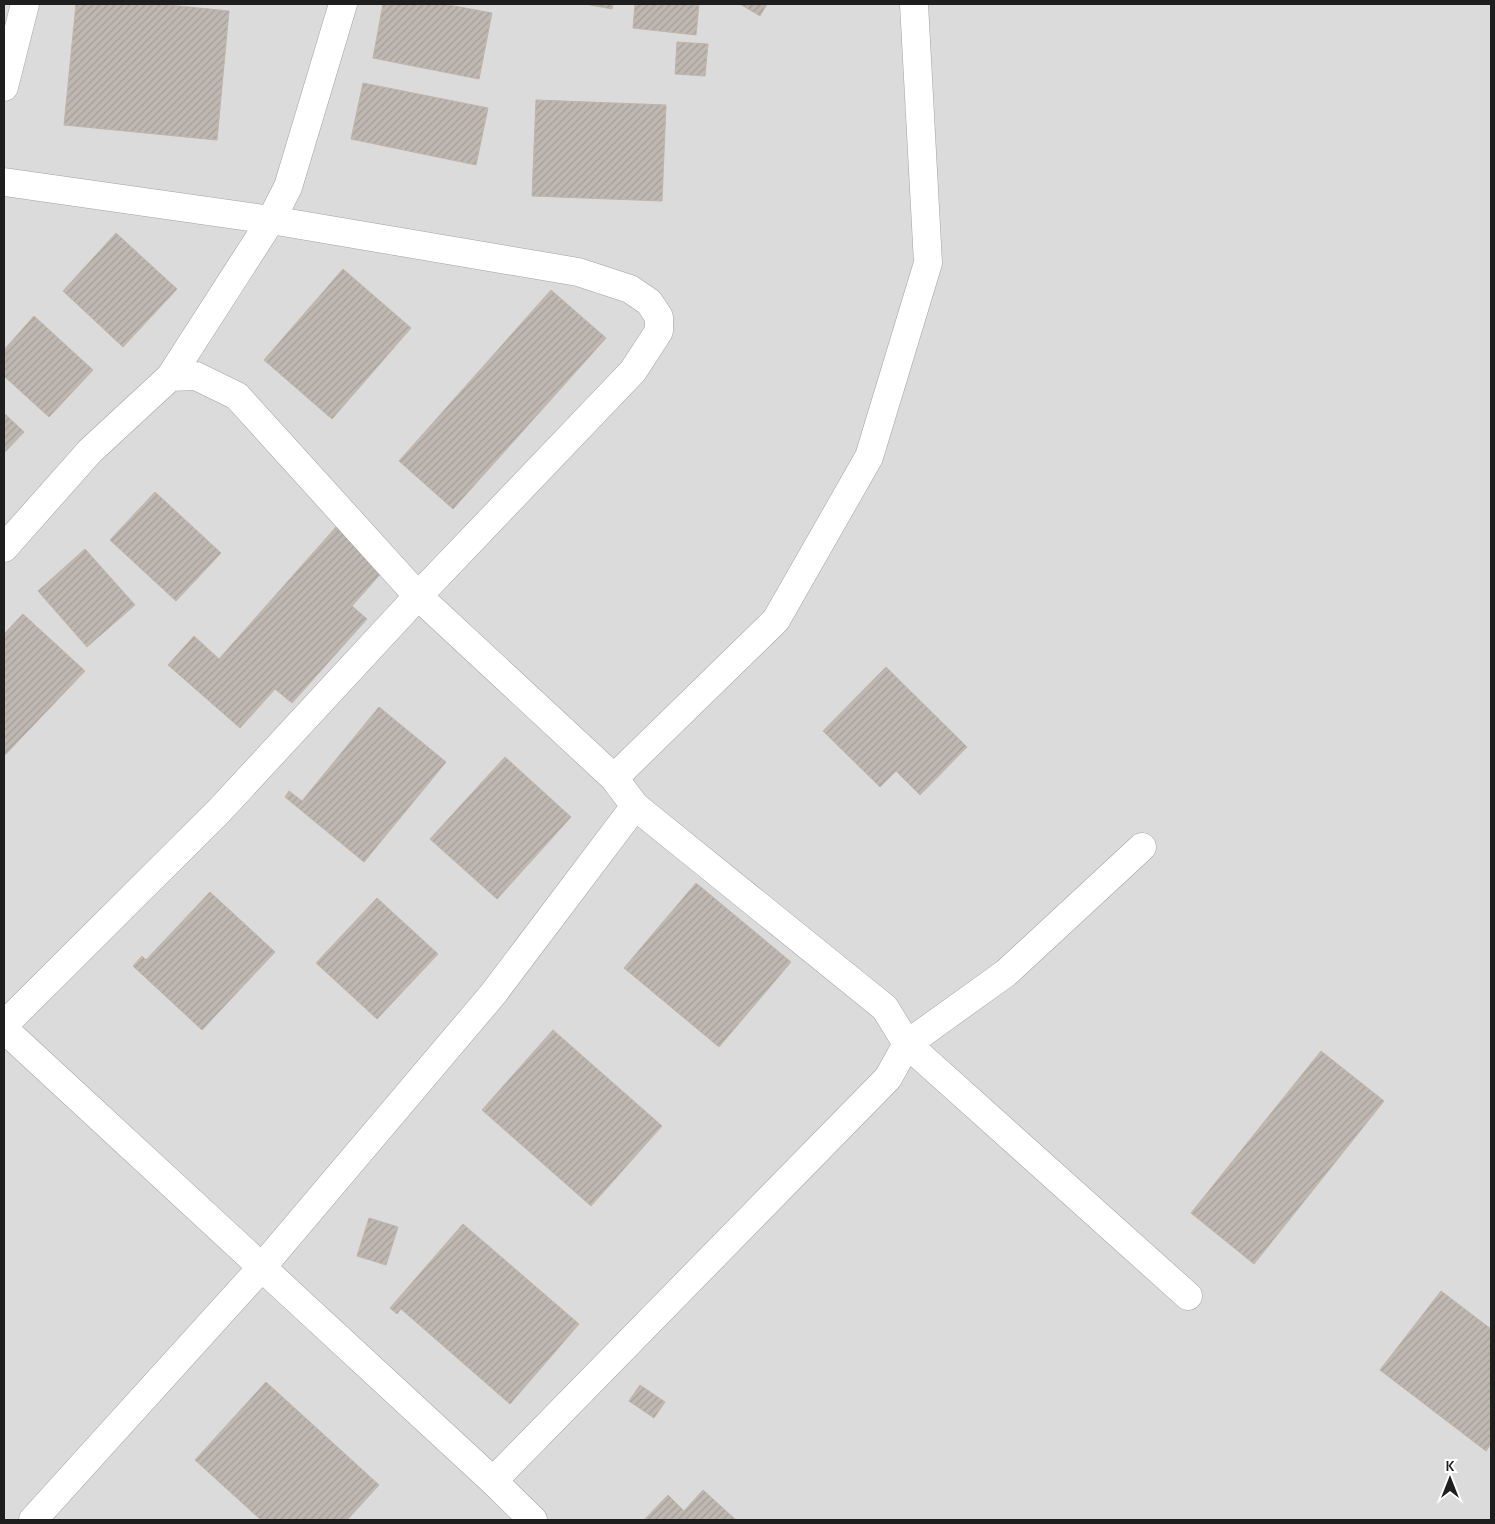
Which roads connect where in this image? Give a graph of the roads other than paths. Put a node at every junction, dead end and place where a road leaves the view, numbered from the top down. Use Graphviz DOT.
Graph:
graph roads {
  1 [pos="25,4"];
  2 [pos="343,4"];
  3 [pos="914,4"];
  4 [pos="4,86"];
  5 [pos="4,182"];
  6 [pos="271,220"];
  7 [pos="170,377"];
  8 [pos="4,548"];
  9 [pos="418,596"];
  10 [pos="614,778"];
  11 [pos="634,806"];
  12 [pos="1142,847"];
  13 [pos="4,1025"];
  14 [pos="4,1029"];
  15 [pos="907,1044"];
  16 [pos="262,1267"];
  17 [pos="1188,1296"];
  18 [pos="493,1481"];
  19 [pos="33,1520"];
  20 [pos="533,1520"];
  1 -- 4 [label="street"];
  2 -- 6 [label="street"];
  3 -- 10 [label="street"];
  5 -- 6 [label="street"];
  6 -- 7 [label="street"];
  6 -- 9 [label="street"];
  7 -- 8 [label="street"];
  7 -- 9 [label="street"];
  9 -- 10 [label="street"];
  9 -- 13 [label="street"];
  10 -- 11 [label="street"];
  11 -- 15 [label="street"];
  11 -- 16 [label="street"];
  12 -- 15 [label="street"];
  14 -- 16 [label="street"];
  15 -- 17 [label="street"];
  15 -- 18 [label="street"];
  16 -- 18 [label="street"];
  16 -- 19 [label="street"];
  18 -- 20 [label="street"];
}
